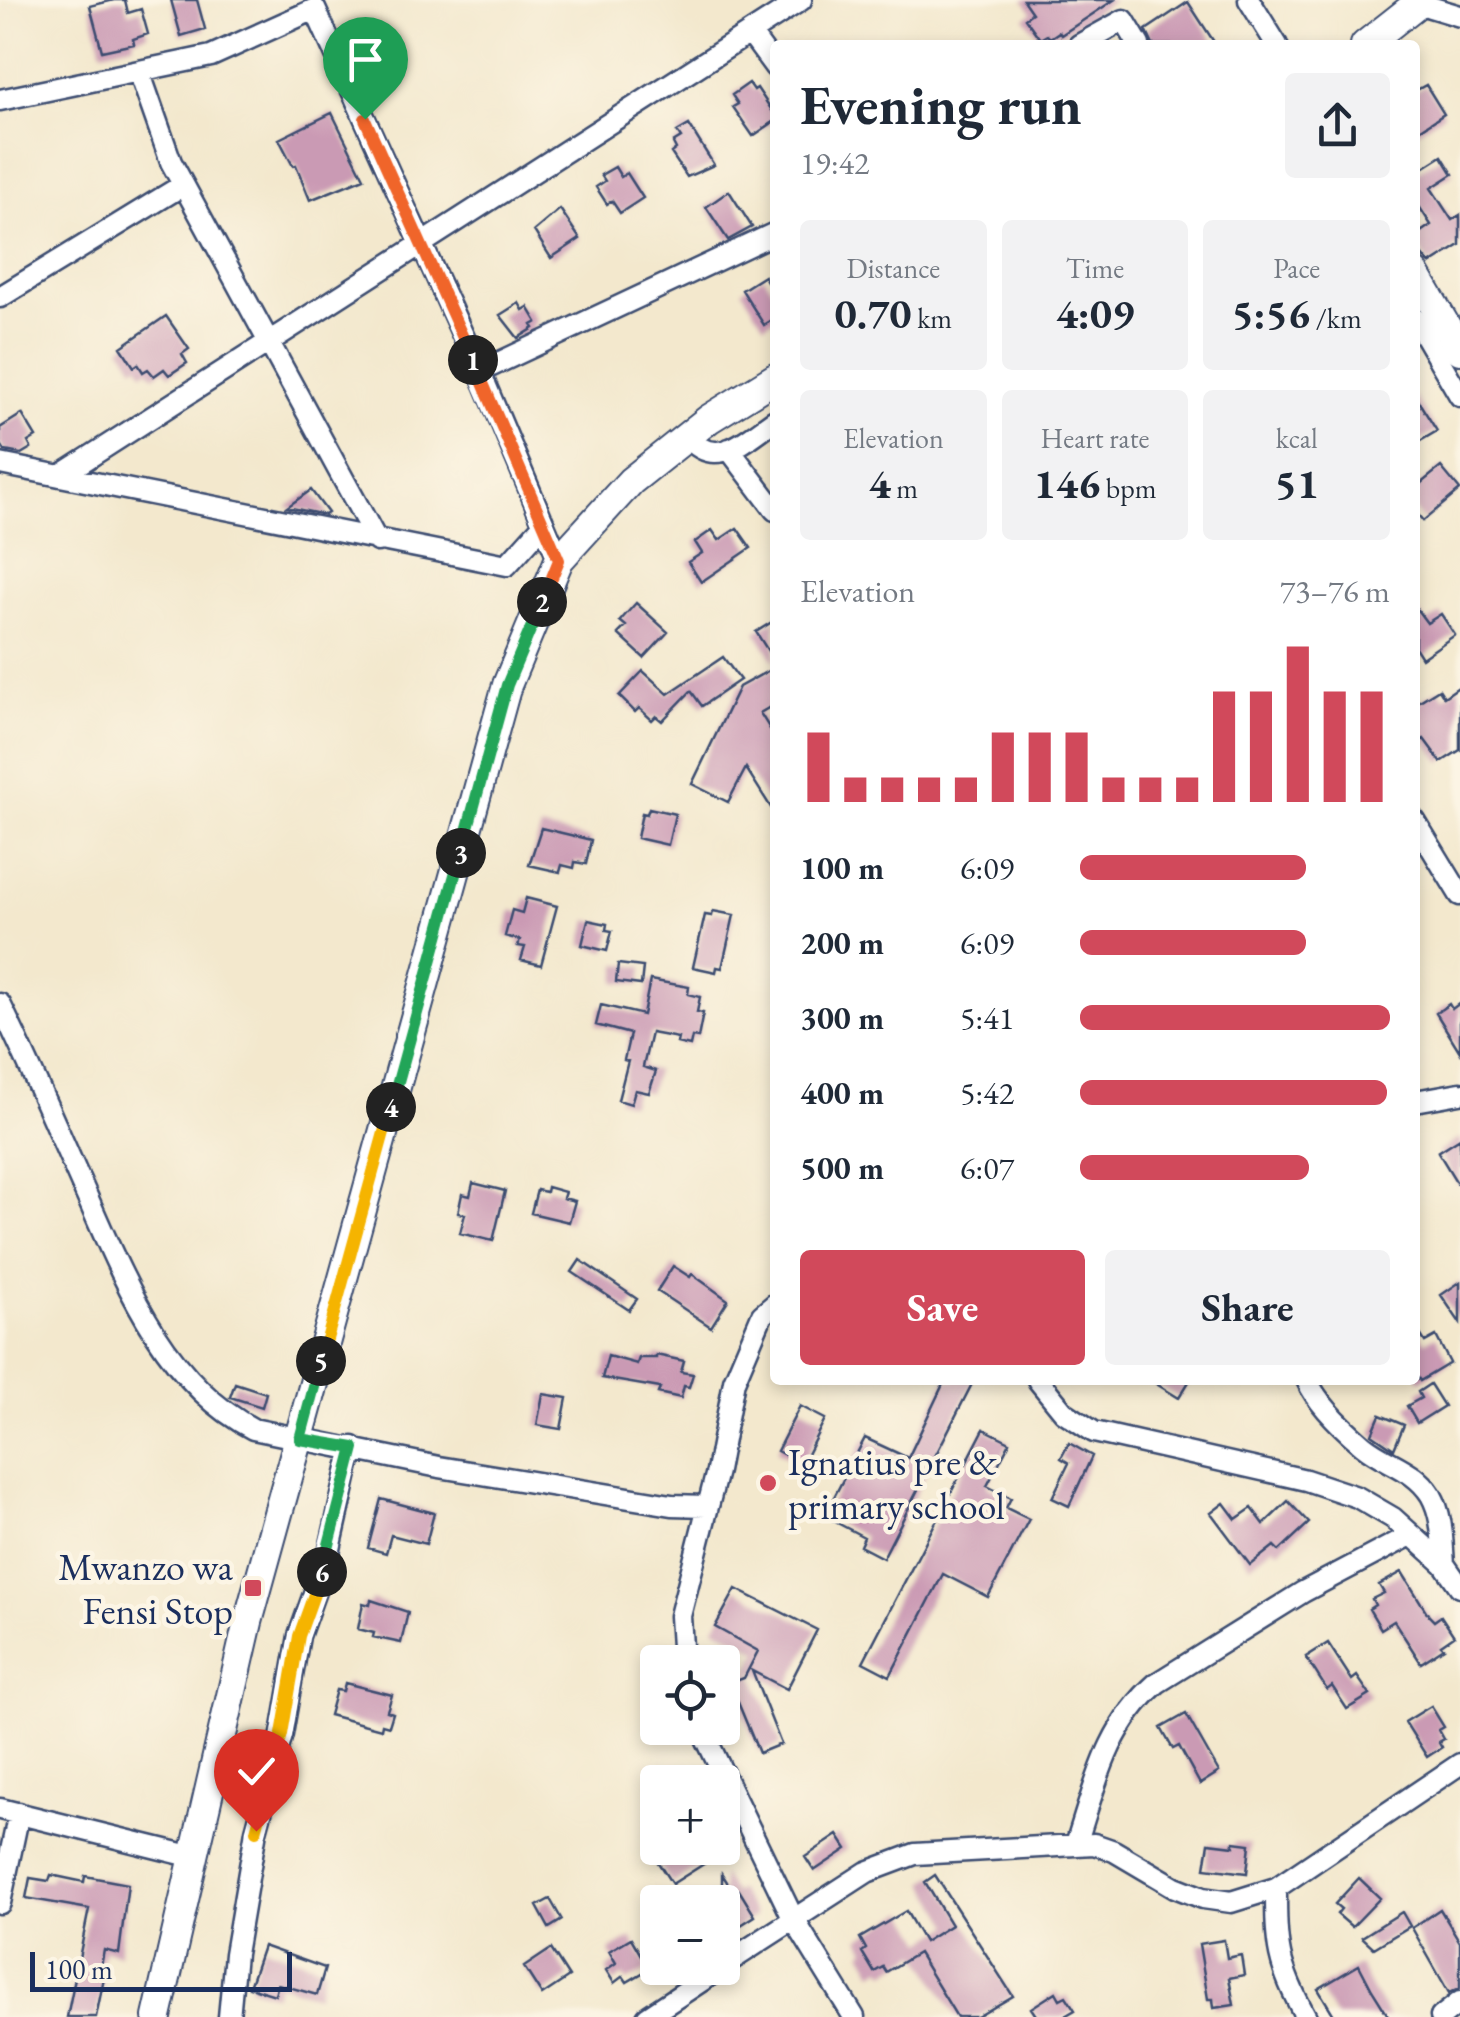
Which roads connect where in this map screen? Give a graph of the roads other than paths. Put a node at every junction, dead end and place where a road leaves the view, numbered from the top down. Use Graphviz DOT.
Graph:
graph roads {
  1 [pos="801,0"];
  2 [pos="1249,0"];
  3 [pos="1422,0"];
  4 [pos="313,4"];
  5 [pos="1460,16"];
  6 [pos="750,33"];
  7 [pos="1088,40"];
  8 [pos="1136,40"];
  9 [pos="1274,40"];
  10 [pos="1371,40"];
  11 [pos="770,60"];
  12 [pos="139,71"];
  13 [pos="0,100"];
  14 [pos="183,184"];
  15 [pos="770,235"];
  16 [pos="422,246"];
  17 [pos="1420,282"];
  18 [pos="0,297"];
  19 [pos="1420,328"];
  20 [pos="269,343"];
  21 [pos="1460,350"];
  22 [pos="479,372"];
  23 [pos="770,381"];
  24 [pos="1460,396"];
  25 [pos="770,423"];
  26 [pos="687,436"];
  27 [pos="729,449"];
  28 [pos="0,464"];
  29 [pos="60,476"];
  30 [pos="770,503"];
  31 [pos="544,524"];
  32 [pos="377,541"];
  33 [pos="559,560"];
  34 [pos="1420,829"];
  35 [pos="1460,895"];
  36 [pos="0,1004"];
  37 [pos="1460,1093"];
  38 [pos="1420,1100"];
  39 [pos="770,1308"];
  40 [pos="1042,1385"];
  41 [pos="1308,1385"];
  42 [pos="300,1439"];
  43 [pos="354,1448"];
  44 [pos="706,1506"];
  45 [pos="1411,1535"];
  46 [pos="1444,1564"];
  47 [pos="1460,1587"];
  48 [pos="683,1645"];
  49 [pos="708,1745"];
  50 [pos="1460,1764"];
  51 [pos="10,1811"];
  52 [pos="1076,1844"];
  53 [pos="194,1857"];
  54 [pos="1276,1888"];
  55 [pos="0,1903"];
  56 [pos="794,1918"];
  57 [pos="740,1955"];
  58 [pos="695,1985"];
  59 [pos="1460,2002"];
  60 [pos="156,2017"];
  61 [pos="229,2017"];
  62 [pos="647,2017"];
  63 [pos="854,2017"];
  64 [pos="1306,2017"];
  65 [pos="1441,2017"];
  1 -- 6 [label="street"];
  2 -- 9 [label="street"];
  3 -- 5 [label="street"];
  3 -- 10 [label="street"];
  4 -- 12 [label="street"];
  4 -- 16 [label="street"];
  6 -- 11 [label="street"];
  6 -- 16 [label="street"];
  7 -- 8 [label="street"];
  12 -- 13 [label="street"];
  12 -- 14 [label="street"];
  14 -- 18 [label="street"];
  14 -- 20 [label="street"];
  15 -- 22 [label="street"];
  16 -- 20 [label="street"];
  16 -- 22 [label="street"];
  17 -- 21 [label="street"];
  19 -- 24 [label="street"];
  20 -- 29 [label="street"];
  20 -- 32 [label="street"];
  22 -- 31 [label="street"];
  23 -- 26 [label="street"];
  25 -- 27 [label="street"];
  26 -- 27 [label="street"];
  26 -- 33 [label="street"];
  27 -- 30 [label="street"];
  28 -- 29 [label="street"];
  29 -- 32 [label="street"];
  31 -- 32 [label="street"];
  31 -- 33 [label="street"];
  33 -- 42 [label="street"];
  34 -- 35 [label="street"];
  36 -- 42 [label="street"];
  37 -- 38 [label="street"];
  39 -- 44 [label="street"];
  40 -- 45 [label="street"];
  41 -- 46 [label="street"];
  42 -- 43 [label="street"];
  42 -- 53 [label="street"];
  43 -- 44 [label="street"];
  43 -- 61 [label="street"];
  44 -- 48 [label="street"];
  45 -- 46 [label="street"];
  45 -- 52 [label="street"];
  46 -- 47 [label="street"];
  49 -- 56 [label="street"];
  50 -- 54 [label="street"];
  51 -- 53 [label="street"];
  51 -- 55 [label="street"];
  52 -- 54 [label="street"];
  52 -- 56 [label="street"];
  53 -- 60 [label="street"];
  54 -- 64 [label="street"];
  56 -- 57 [label="street"];
  56 -- 63 [label="street"];
  58 -- 62 [label="street"];
  59 -- 65 [label="street"];
}
